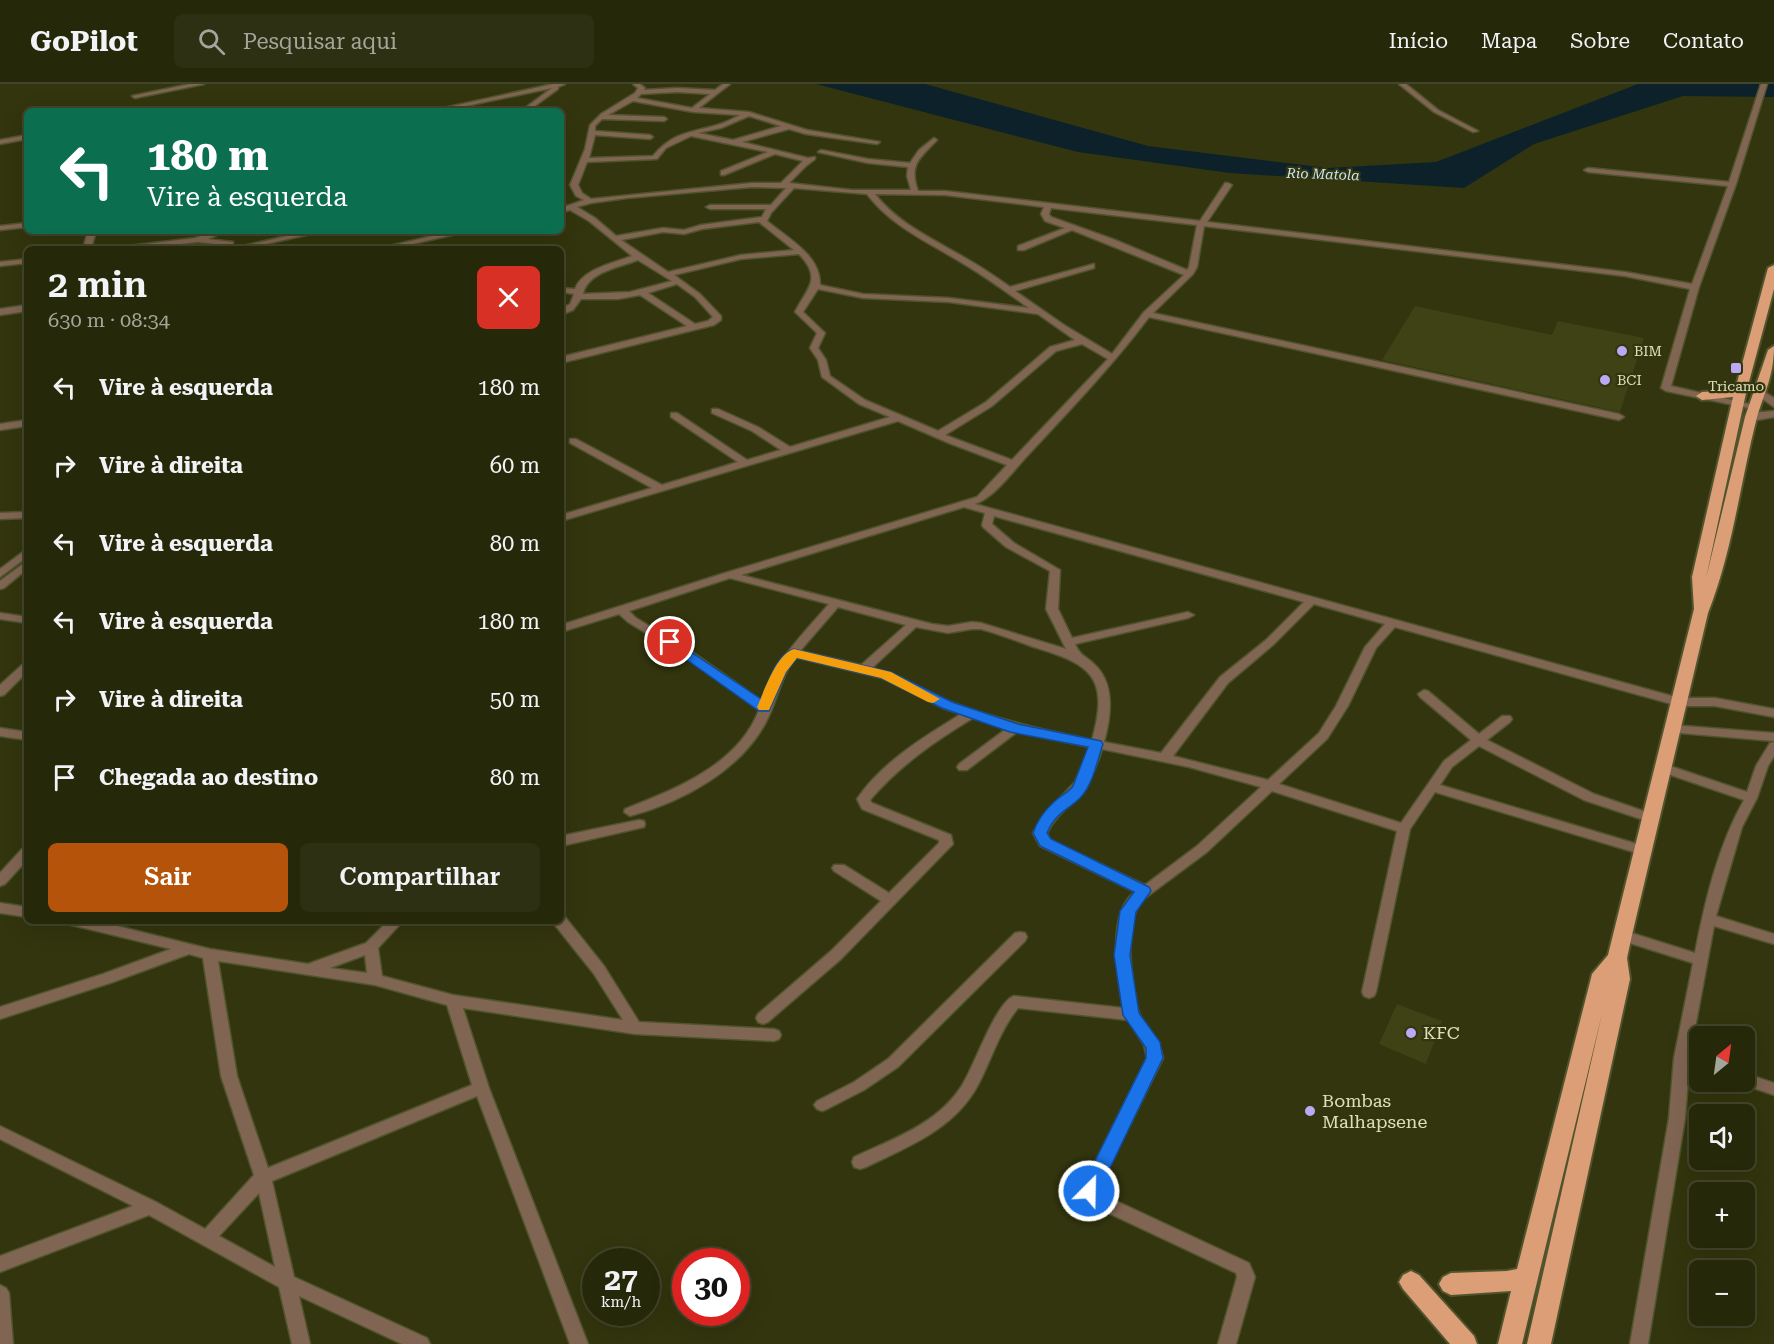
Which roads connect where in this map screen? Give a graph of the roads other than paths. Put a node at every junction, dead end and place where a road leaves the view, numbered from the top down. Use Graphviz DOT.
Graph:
graph roads {
  1 [pos="201,84"];
  2 [pos="636,84"];
  3 [pos="727,84"];
  4 [pos="1402,84"];
  5 [pos="1764,84"];
  6 [pos="639,92"];
  7 [pos="715,92"];
  8 [pos="135,96"];
  9 [pos="631,99"];
  10 [pos="447,108"];
  11 [pos="528,108"];
  12 [pos="693,110"];
  13 [pos="749,114"];
  14 [pos="602,116"];
  15 [pos="664,119"];
  16 [pos="787,127"];
  17 [pos="1475,131"];
  18 [pos="593,134"];
  19 [pos="689,134"];
  20 [pos="650,137"];
  21 [pos="24,138"];
  22 [pos="847,139"];
  23 [pos="934,140"];
  24 [pos="0,142"];
  25 [pos="735,142"];
  26 [pos="877,142"];
  27 [pos="776,151"];
  28 [pos="822,152"];
  29 [pos="586,160"];
  30 [pos="809,160"];
  31 [pos="911,165"];
  32 [pos="1588,170"];
  33 [pos="724,173"];
  34 [pos="1732,184"];
  35 [pos="787,186"];
  36 [pos="1228,186"];
  37 [pos="915,192"];
  38 [pos="870,193"];
  39 [pos="590,201"];
  40 [pos="1048,205"];
  41 [pos="710,207"];
  42 [pos="772,207"];
  43 [pos="572,208"];
  44 [pos="564,209"];
  45 [pos="764,219"];
  46 [pos="1201,224"];
  47 [pos="24,225"];
  48 [pos="1073,227"];
  49 [pos="0,228"];
  50 [pos="214,234"];
  51 [pos="302,234"];
  52 [pos="451,234"];
  53 [pos="615,239"];
  54 [pos="196,240"];
  55 [pos="145,246"];
  56 [pos="232,246"];
  57 [pos="394,246"];
  58 [pos="1021,248"];
  59 [pos="800,252"];
  60 [pos="640,256"];
  61 [pos="24,261"];
  62 [pos="0,264"];
  63 [pos="1091,266"];
  64 [pos="1773,273"];
  65 [pos="669,274"];
  66 [pos="1189,274"];
  67 [pos="678,281"];
  68 [pos="815,286"];
  69 [pos="1695,287"];
  70 [pos="1008,290"];
  71 [pos="564,291"];
  72 [pos="579,294"];
  73 [pos="643,294"];
  74 [pos="24,308"];
  75 [pos="564,311"];
  76 [pos="0,312"];
  77 [pos="1040,312"];
  78 [pos="1147,314"];
  79 [pos="692,326"];
  80 [pos="1081,341"];
  81 [pos="1774,350"];
  82 [pos="1113,358"];
  83 [pos="564,359"];
  84 [pos="1761,393"];
  85 [pos="1704,397"];
  86 [pos="1774,404"];
  87 [pos="1737,405"];
  88 [pos="715,411"];
  89 [pos="1753,412"];
  90 [pos="1774,414"];
  91 [pos="674,415"];
  92 [pos="1619,417"];
  93 [pos="898,418"];
  94 [pos="24,423"];
  95 [pos="0,427"];
  96 [pos="938,435"];
  97 [pos="573,441"];
  98 [pos="789,451"];
  99 [pos="747,464"];
  100 [pos="1014,464"];
  101 [pos="662,489"];
  102 [pos="962,504"];
  103 [pos="990,513"];
  104 [pos="24,515"];
  105 [pos="0,516"];
  106 [pos="564,517"];
  107 [pos="24,554"];
  108 [pos="24,566"];
  109 [pos="0,574"];
  110 [pos="729,575"];
  111 [pos="0,586"];
  112 [pos="1310,602"];
  113 [pos="835,603"];
  114 [pos="620,609"];
  115 [pos="1700,613"];
  116 [pos="1188,615"];
  117 [pos="0,616"];
  118 [pos="24,620"];
  119 [pos="1392,623"];
  120 [pos="913,624"];
  121 [pos="564,628"];
  122 [pos="1069,642"];
  123 [pos="794,653"];
  124 [pos="1076,659"];
  125 [pos="24,669"];
  126 [pos="864,669"];
  127 [pos="0,692"];
  128 [pos="1424,694"];
  129 [pos="1679,702"];
  130 [pos="764,708"];
  131 [pos="1774,713"];
  132 [pos="970,714"];
  133 [pos="1506,719"];
  134 [pos="1015,728"];
  135 [pos="1672,729"];
  136 [pos="0,732"];
  137 [pos="24,736"];
  138 [pos="1774,736"];
  139 [pos="1478,740"];
  140 [pos="1096,744"];
  141 [pos="1774,746"];
  142 [pos="1165,757"];
  143 [pos="963,767"];
  144 [pos="1663,768"];
  145 [pos="1269,785"];
  146 [pos="1432,788"];
  147 [pos="1751,798"];
  148 [pos="630,812"];
  149 [pos="1650,818"];
  150 [pos="639,824"];
  151 [pos="1404,829"];
  152 [pos="564,840"];
  153 [pos="1642,850"];
  154 [pos="24,855"];
  155 [pos="839,868"];
  156 [pos="0,881"];
  157 [pos="1144,891"];
  158 [pos="890,900"];
  159 [pos="0,908"];
  160 [pos="24,912"];
  161 [pos="1708,919"];
  162 [pos="88,924"];
  163 [pos="393,924"];
  164 [pos="562,924"];
  165 [pos="1622,935"];
  166 [pos="1020,937"];
  167 [pos="1774,939"];
  168 [pos="371,947"];
  169 [pos="187,948"];
  170 [pos="210,954"];
  171 [pos="1617,958"];
  172 [pos="1701,960"];
  173 [pos="312,969"];
  174 [pos="375,980"];
  175 [pos="1369,992"];
  176 [pos="453,1001"];
  177 [pos="0,1013"];
  178 [pos="1131,1015"];
  179 [pos="763,1018"];
  180 [pos="635,1028"];
  181 [pos="774,1035"];
  182 [pos="1682,1058"];
  183 [pos="1689,1060"];
  184 [pos="1755,1083"];
  185 [pos="481,1088"];
  186 [pos="1774,1089"];
  187 [pos="822,1105"];
  188 [pos="0,1132"];
  189 [pos="860,1162"];
  190 [pos="263,1177"];
  191 [pos="150,1207"];
  192 [pos="207,1238"];
  193 [pos="0,1264"];
  194 [pos="1528,1276"];
  195 [pos="287,1282"];
  196 [pos="1411,1282"];
  197 [pos="1451,1284"];
  198 [pos="0,1293"];
  199 [pos="4,1344"];
  200 [pos="301,1344"];
  201 [pos="421,1344"];
  202 [pos="579,1344"];
  203 [pos="1227,1344"];
  204 [pos="1465,1344"];
  205 [pos="1510,1344"];
  206 [pos="1539,1344"];
  207 [pos="1640,1344"];
  1 -- 8 [label="street"];
  2 -- 6 [label="street"];
  3 -- 7 [label="street"];
  4 -- 17 [label="street"];
  5 -- 34 [label="street"];
  6 -- 7 [label="street"];
  6 -- 9 [label="street"];
  7 -- 12 [label="street"];
  9 -- 12 [label="street"];
  9 -- 14 [label="street"];
  10 -- 11 [label="street"];
  12 -- 13 [label="street"];
  13 -- 16 [label="street"];
  13 -- 19 [label="street"];
  14 -- 15 [label="street"];
  14 -- 18 [label="street"];
  16 -- 22 [label="street"];
  16 -- 25 [label="street"];
  18 -- 20 [label="street"];
  18 -- 29 [label="street"];
  19 -- 25 [label="street"];
  19 -- 29 [label="street"];
  21 -- 24 [label="street"];
  22 -- 26 [label="street"];
  22 -- 28 [label="street"];
  23 -- 31 [label="street"];
  25 -- 27 [label="street"];
  27 -- 30 [label="street"];
  27 -- 33 [label="street"];
  28 -- 30 [label="street"];
  28 -- 31 [label="street"];
  29 -- 39 [label="street"];
  30 -- 35 [label="street"];
  31 -- 37 [label="street"];
  32 -- 34 [label="street"];
  34 -- 69 [label="street"];
  35 -- 38 [label="street"];
  35 -- 39 [label="street"];
  35 -- 42 [label="street"];
  36 -- 46 [label="street"];
  37 -- 38 [label="street"];
  37 -- 40 [label="street"];
  38 -- 70 [label="street"];
  39 -- 43 [label="street"];
  40 -- 46 [label="street"];
  40 -- 48 [label="street"];
  41 -- 42 [label="street"];
  42 -- 45 [label="street"];
  43 -- 44 [label="street"];
  43 -- 53 [label="street"];
  45 -- 53 [label="street"];
  45 -- 59 [label="street"];
  46 -- 66 [label="street"];
  46 -- 69 [label="street"];
  47 -- 49 [label="street"];
  48 -- 58 [label="street"];
  48 -- 66 [label="street"];
  50 -- 54 [label="street"];
  51 -- 56 [label="street"];
  52 -- 57 [label="street"];
  53 -- 60 [label="street"];
  54 -- 55 [label="street"];
  54 -- 56 [label="street"];
  59 -- 65 [label="street"];
  59 -- 68 [label="street"];
  60 -- 65 [label="street"];
  60 -- 72 [label="street"];
  61 -- 62 [label="street"];
  63 -- 70 [label="street"];
  64 -- 87 [label="highway"];
  65 -- 67 [label="street"];
  66 -- 78 [label="street"];
  67 -- 73 [label="street"];
  67 -- 79 [label="street"];
  68 -- 77 [label="street"];
  68 -- 93 [label="street"];
  69 -- 85 [label="street"];
  70 -- 77 [label="street"];
  71 -- 72 [label="street"];
  72 -- 73 [label="street"];
  72 -- 75 [label="street"];
  73 -- 79 [label="street"];
  74 -- 76 [label="street"];
  77 -- 80 [label="street"];
  78 -- 82 [label="street"];
  78 -- 92 [label="street"];
  79 -- 83 [label="street"];
  80 -- 82 [label="street"];
  80 -- 96 [label="street"];
  81 -- 84 [label="highway"];
  82 -- 100 [label="street"];
  84 -- 86 [label="street"];
  84 -- 89 [label="highway"];
  85 -- 87 [label="highway"];
  85 -- 87 [label="highway"];
  87 -- 89 [label="street"];
  87 -- 115 [label="highway"];
  88 -- 98 [label="street"];
  89 -- 90 [label="street"];
  89 -- 115 [label="highway"];
  91 -- 99 [label="street"];
  93 -- 96 [label="street"];
  93 -- 98 [label="street"];
  94 -- 95 [label="street"];
  96 -- 100 [label="street"];
  97 -- 101 [label="street"];
  98 -- 99 [label="street"];
  99 -- 101 [label="street"];
  100 -- 102 [label="street"];
  101 -- 106 [label="street"];
  102 -- 103 [label="street"];
  102 -- 110 [label="street"];
  103 -- 112 [label="street"];
  103 -- 122 [label="street"];
  104 -- 105 [label="street"];
  107 -- 109 [label="street"];
  108 -- 111 [label="street"];
  110 -- 113 [label="street"];
  110 -- 114 [label="street"];
  112 -- 119 [label="street"];
  112 -- 142 [label="street"];
  113 -- 120 [label="street"];
  113 -- 123 [label="street"];
  114 -- 121 [label="street"];
  114 -- 130 [label="street"];
  115 -- 129 [label="highway"];
  116 -- 122 [label="street"];
  117 -- 118 [label="street"];
  119 -- 129 [label="street"];
  119 -- 145 [label="street"];
  120 -- 124 [label="street"];
  120 -- 126 [label="street"];
  122 -- 124 [label="street"];
  123 -- 126 [label="street"];
  123 -- 130 [label="street"];
  124 -- 140 [label="street"];
  125 -- 127 [label="street"];
  126 -- 132 [label="street"];
  128 -- 139 [label="street"];
  129 -- 131 [label="street"];
  129 -- 135 [label="highway"];
  130 -- 148 [label="street"];
  132 -- 134 [label="street"];
  132 -- 158 [label="street"];
  133 -- 139 [label="street"];
  134 -- 140 [label="street"];
  134 -- 143 [label="street"];
  135 -- 138 [label="street"];
  135 -- 144 [label="highway"];
  136 -- 137 [label="street"];
  139 -- 146 [label="street"];
  139 -- 149 [label="street"];
  140 -- 142 [label="street"];
  140 -- 157 [label="street"];
  141 -- 147 [label="street"];
  142 -- 145 [label="street"];
  144 -- 147 [label="street"];
  144 -- 149 [label="highway"];
  145 -- 151 [label="street"];
  145 -- 157 [label="street"];
  146 -- 151 [label="street"];
  146 -- 153 [label="street"];
  147 -- 161 [label="street"];
  149 -- 153 [label="highway"];
  150 -- 152 [label="street"];
  151 -- 175 [label="street"];
  153 -- 165 [label="highway"];
  154 -- 156 [label="street"];
  155 -- 158 [label="street"];
  157 -- 178 [label="street"];
  158 -- 179 [label="street"];
  159 -- 160 [label="street"];
  161 -- 167 [label="street"];
  161 -- 172 [label="street"];
  162 -- 169 [label="street"];
  163 -- 168 [label="street"];
  164 -- 180 [label="street"];
  165 -- 171 [label="highway"];
  165 -- 172 [label="street"];
  166 -- 187 [label="street"];
  168 -- 173 [label="street"];
  168 -- 174 [label="street"];
  169 -- 170 [label="street"];
  169 -- 177 [label="street"];
  170 -- 173 [label="street"];
  170 -- 190 [label="street"];
  171 -- 194 [label="highway"];
  171 -- 206 [label="highway"];
  172 -- 182 [label="street"];
  173 -- 174 [label="street"];
  174 -- 176 [label="street"];
  176 -- 180 [label="street"];
  176 -- 185 [label="street"];
  178 -- 189 [label="street"];
  178 -- 203 [label="street"];
  180 -- 181 [label="street"];
  182 -- 183 [label="street"];
  182 -- 207 [label="street"];
  184 -- 186 [label="street"];
  185 -- 190 [label="street"];
  185 -- 202 [label="street"];
  188 -- 191 [label="street"];
  190 -- 192 [label="street"];
  190 -- 195 [label="street"];
  191 -- 192 [label="street"];
  191 -- 193 [label="street"];
  192 -- 195 [label="street"];
  194 -- 197 [label="highway"];
  194 -- 205 [label="highway"];
  195 -- 200 [label="street"];
  195 -- 201 [label="street"];
  196 -- 204 [label="highway"];
  198 -- 199 [label="street"];
}
